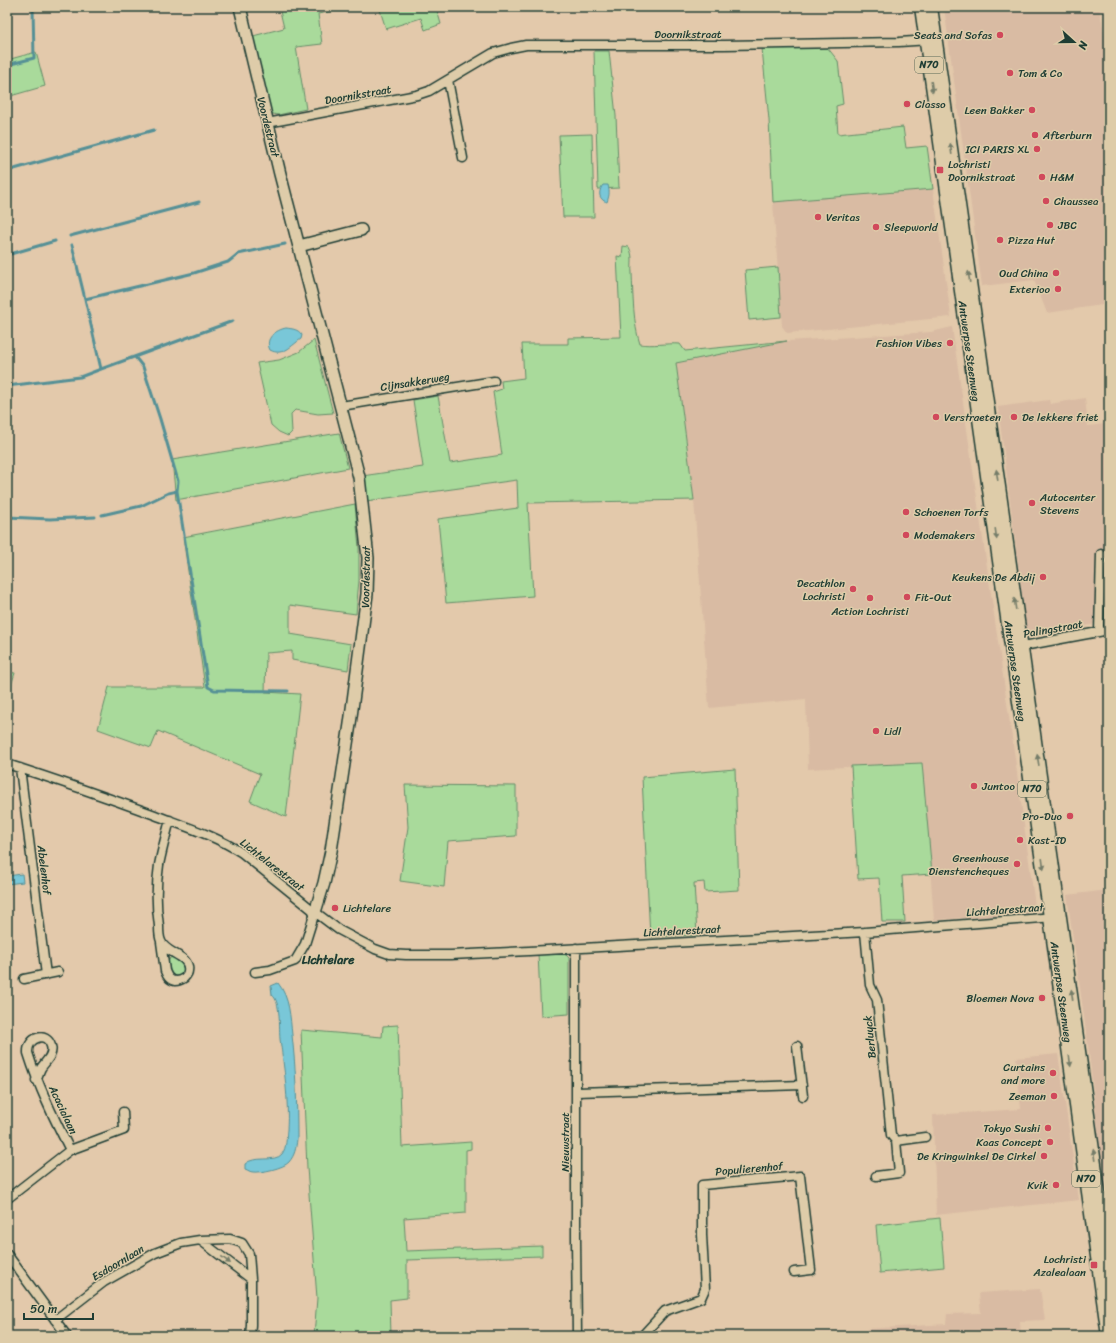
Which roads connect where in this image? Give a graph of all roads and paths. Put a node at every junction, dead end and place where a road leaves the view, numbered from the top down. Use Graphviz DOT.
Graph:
graph roads {
  1 [pos="240,7"];
  2 [pos="921,7"];
  3 [pos="931,7"];
  4 [pos="931,40"];
  5 [pos="448,80"];
  6 [pos="267,123"];
  7 [pos="462,158"];
  8 [pos="361,230"];
  9 [pos="299,246"];
  10 [pos="494,381"];
  11 [pos="341,406"];
  12 [pos="1101,554"];
  13 [pos="1109,630"];
  14 [pos="1100,632"];
  15 [pos="1016,647"];
  16 [pos="7,764"];
  17 [pos="20,768"];
  18 [pos="170,820"];
  19 [pos="315,912"];
  20 [pos="1056,917"];
  21 [pos="865,932"];
  22 [pos="161,942"];
  23 [pos="576,948"];
  24 [pos="58,972"];
  25 [pos="255,972"];
  26 [pos="46,975"];
  27 [pos="24,979"];
  28 [pos="797,1046"];
  29 [pos="36,1080"];
  30 [pos="802,1085"];
  31 [pos="577,1092"];
  32 [pos="803,1096"];
  33 [pos="123,1112"];
  34 [pos="925,1137"];
  35 [pos="896,1141"];
  36 [pos="70,1150"];
  37 [pos="876,1176"];
  38 [pos="7,1199"];
  39 [pos="200,1240"];
  40 [pos="7,1254"];
  41 [pos="1105,1266"];
  42 [pos="794,1272"];
  43 [pos="251,1279"];
  44 [pos="55,1320"];
  45 [pos="64,1335"];
  46 [pos="250,1336"];
  47 [pos="577,1336"];
  48 [pos="642,1336"];
  49 [pos="1108,1336"];
  1 -- 6 [label="street, Voordestraat"];
  2 -- 4 [label="main road, Antwerpse Steenweg / N70"];
  3 -- 4 [label="main road, Antwerpse Steenweg / N70"];
  4 -- 5 [label="street, Doornikstraat"];
  4 -- 15 [label="main road, Antwerpse Steenweg / N70"];
  5 -- 6 [label="street, Doornikstraat"];
  5 -- 7 [label="street"];
  6 -- 9 [label="street, Voordestraat"];
  8 -- 9 [label="street"];
  9 -- 11 [label="street, Voordestraat"];
  10 -- 11 [label="street, Cijnsakkerweg"];
  11 -- 19 [label="street, Voordestraat"];
  12 -- 14 [label="street, Palingstraat"];
  13 -- 14 [label="street, Palingstraat"];
  14 -- 15 [label="street, Palingstraat"];
  15 -- 20 [label="main road, Antwerpse Steenweg / N70"];
  16 -- 17 [label="street, Lichtelarestraat"];
  17 -- 18 [label="street, Lichtelarestraat"];
  17 -- 26 [label="street, Abelenhof"];
  18 -- 19 [label="street, Lichtelarestraat"];
  18 -- 22 [label="street"];
  19 -- 23 [label="street, Lichtelarestraat"];
  19 -- 25 [label="street"];
  20 -- 21 [label="street, Lichtelarestraat"];
  20 -- 41 [label="main road, Antwerpse Steenweg / N70"];
  21 -- 23 [label="street, Lichtelarestraat"];
  21 -- 35 [label="street, Berluyck"];
  22 -- 22 [label="street"];
  23 -- 31 [label="street, Nieuwstraat"];
  24 -- 26 [label="street"];
  26 -- 27 [label="street"];
  28 -- 30 [label="street"];
  29 -- 29 [label="street, Acacialaan"];
  29 -- 36 [label="street, Acacialaan"];
  30 -- 31 [label="street"];
  30 -- 32 [label="street"];
  31 -- 47 [label="street, Nieuwstraat"];
  33 -- 36 [label="street, Acacialaan"];
  34 -- 35 [label="street"];
  35 -- 37 [label="street, Berluyck"];
  36 -- 38 [label="street, Acacialaan"];
  39 -- 43 [label="street, one-way"];
  39 -- 43 [label="street, Esdoornlaan"];
  39 -- 44 [label="street, Esdoornlaan"];
  40 -- 44 [label="street"];
  41 -- 49 [label="main road, Antwerpse Steenweg / N70"];
  42 -- 48 [label="street, Populierenhof"];
  43 -- 46 [label="street, Esdoornlaan"];
  44 -- 45 [label="street"];
}
